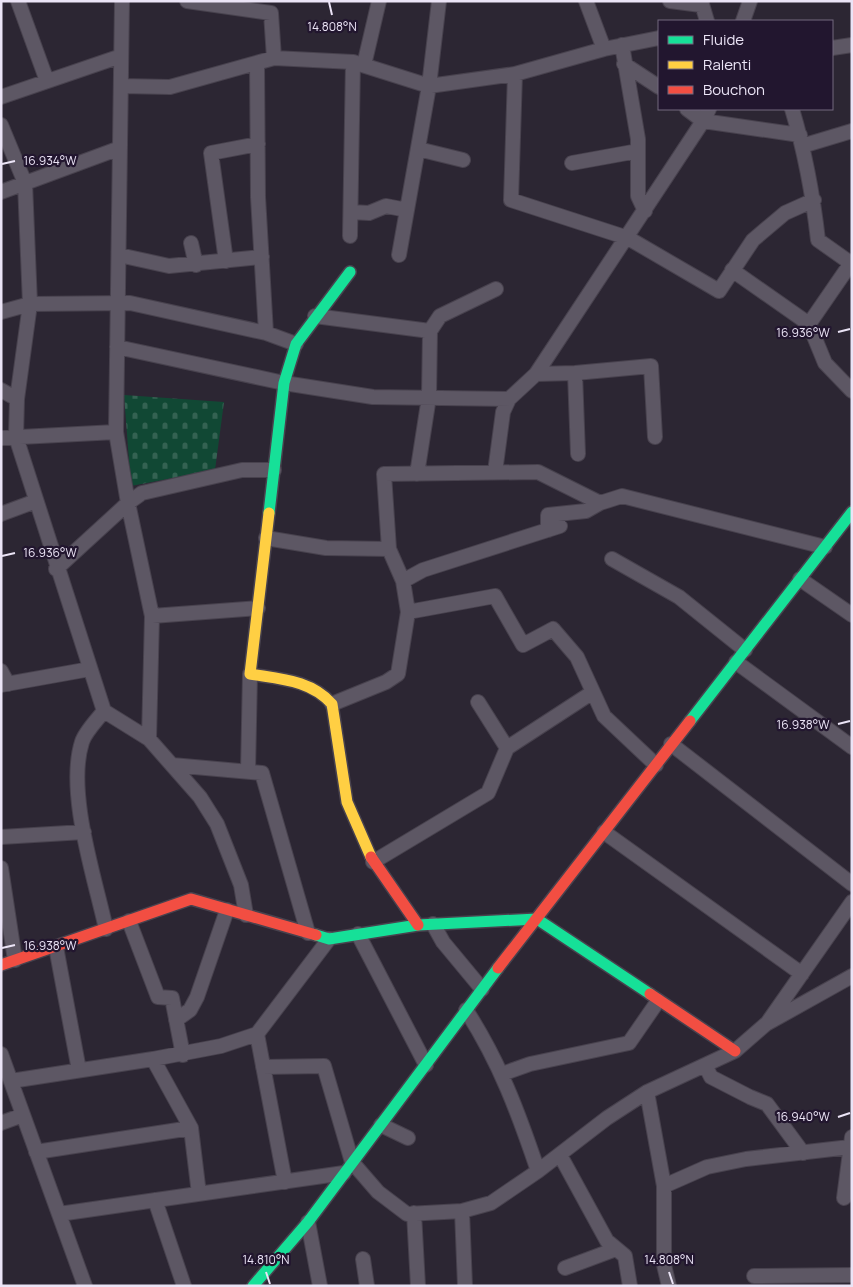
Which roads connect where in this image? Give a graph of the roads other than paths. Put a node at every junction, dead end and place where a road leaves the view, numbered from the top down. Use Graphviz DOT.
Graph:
graph roads {
  1 [pos="18,1"];
  2 [pos="122,1"];
  3 [pos="186,1"];
  4 [pos="379,1"];
  5 [pos="438,1"];
  6 [pos="586,1"];
  7 [pos="670,1"];
  8 [pos="750,1"];
  9 [pos="701,3"];
  10 [pos="707,20"];
  11 [pos="743,20"];
  12 [pos="658,38"];
  13 [pos="852,45"];
  14 [pos="622,46"];
  15 [pos="833,48"];
  16 [pos="604,49"];
  17 [pos="121,56"];
  18 [pos="274,58"];
  19 [pos="257,63"];
  20 [pos="358,64"];
  21 [pos="624,64"];
  22 [pos="516,74"];
  23 [pos="47,81"];
  24 [pos="121,86"];
  25 [pos="429,86"];
  26 [pos="658,86"];
  27 [pos="1,97"];
  28 [pos="690,110"];
  29 [pos="792,110"];
  30 [pos="706,115"];
  31 [pos="1,125"];
  32 [pos="852,131"];
  33 [pos="801,140"];
  34 [pos="258,144"];
  35 [pos="120,148"];
  36 [pos="418,148"];
  37 [pos="638,151"];
  38 [pos="464,160"];
  39 [pos="572,163"];
  40 [pos="25,183"];
  41 [pos="1,192"];
  42 [pos="814,200"];
  43 [pos="407,210"];
  44 [pos="645,211"];
  45 [pos="351,212"];
  46 [pos="350,236"];
  47 [pos="628,238"];
  48 [pos="191,243"];
  49 [pos="119,254"];
  50 [pos="399,255"];
  51 [pos="262,257"];
  52 [pos="226,261"];
  53 [pos="851,264"];
  54 [pos="196,265"];
  55 [pos="732,270"];
  56 [pos="350,272"];
  57 [pos="496,289"];
  58 [pos="118,302"];
  59 [pos="30,304"];
  60 [pos="1,312"];
  61 [pos="315,316"];
  62 [pos="809,324"];
  63 [pos="430,331"];
  64 [pos="266,334"];
  65 [pos="296,344"];
  66 [pos="118,348"];
  67 [pos="536,374"];
  68 [pos="575,374"];
  69 [pos="284,383"];
  70 [pos="1,390"];
  71 [pos="852,391"];
  72 [pos="429,398"];
  73 [pos="17,399"];
  74 [pos="509,399"];
  75 [pos="116,432"];
  76 [pos="16,437"];
  77 [pos="655,437"];
  78 [pos="1,438"];
  79 [pos="578,454"];
  80 [pos="274,470"];
  81 [pos="495,472"];
  82 [pos="417,474"];
  83 [pos="36,501"];
  84 [pos="128,503"];
  85 [pos="600,503"];
  86 [pos="852,512"];
  87 [pos="1,514"];
  88 [pos="266,538"];
  89 [pos="825,547"];
  90 [pos="389,549"];
  91 [pos="612,559"];
  92 [pos="56,569"];
  93 [pos="800,579"];
  94 [pos="403,581"];
  95 [pos="258,608"];
  96 [pos="408,612"];
  97 [pos="852,615"];
  98 [pos="152,616"];
  99 [pos="745,650"];
  100 [pos="736,662"];
  101 [pos="90,669"];
  102 [pos="1,671"];
  103 [pos="250,674"];
  104 [pos="4,685"];
  105 [pos="593,692"];
  106 [pos="478,702"];
  107 [pos="332,704"];
  108 [pos="104,711"];
  109 [pos="149,739"];
  110 [pos="671,744"];
  111 [pos="852,747"];
  112 [pos="507,748"];
  113 [pos="172,764"];
  114 [pos="656,765"];
  115 [pos="248,772"];
  116 [pos="84,832"];
  117 [pos="604,832"];
  118 [pos="1,837"];
  119 [pos="373,862"];
  120 [pos="1,868"];
  121 [pos="852,884"];
  122 [pos="852,902"];
  123 [pos="227,910"];
  124 [pos="246,915"];
  125 [pos="537,919"];
  126 [pos="129,921"];
  127 [pos="433,924"];
  128 [pos="418,925"];
  129 [pos="106,929"];
  130 [pos="308,933"];
  131 [pos="358,934"];
  132 [pos="329,939"];
  133 [pos="56,946"];
  134 [pos="15,960"];
  135 [pos="1,965"];
  136 [pos="802,974"];
  137 [pos="852,976"];
  138 [pos="482,989"];
  139 [pos="658,1001"];
  140 [pos="466,1010"];
  141 [pos="176,1020"];
  142 [pos="766,1024"];
  143 [pos="257,1034"];
  144 [pos="735,1051"];
  145 [pos="1,1054"];
  146 [pos="183,1055"];
  147 [pos="153,1059"];
  148 [pos="426,1065"];
  149 [pos="705,1065"];
  150 [pos="264,1067"];
  151 [pos="79,1070"];
  152 [pos="502,1074"];
  153 [pos="11,1081"];
  154 [pos="647,1092"];
  155 [pos="23,1115"];
  156 [pos="1,1123"];
  157 [pos="381,1125"];
  158 [pos="191,1128"];
  159 [pos="408,1138"];
  160 [pos="851,1142"];
  161 [pos="36,1152"];
  162 [pos="803,1153"];
  163 [pos="560,1155"];
  164 [pos="348,1168"];
  165 [pos="538,1171"];
  166 [pos="849,1179"];
  167 [pos="285,1182"];
  168 [pos="664,1186"];
  169 [pos="199,1194"];
  170 [pos="844,1198"];
  171 [pos="155,1200"];
  172 [pos="462,1211"];
  173 [pos="414,1213"];
  174 [pos="59,1214"];
  175 [pos="308,1222"];
  176 [pos="616,1249"];
  177 [pos="363,1259"];
  178 [pos="565,1268"];
  179 [pos="852,1275"];
  180 [pos="754,1276"];
  181 [pos="81,1285"];
  182 [pos="184,1286"];
  183 [pos="253,1286"];
  184 [pos="320,1286"];
  185 [pos="367,1286"];
  186 [pos="418,1286"];
  187 [pos="465,1286"];
  188 [pos="630,1286"];
  189 [pos="669,1286"];
  1 -- 23 [label="street"];
  2 -- 17 [label="street"];
  3 -- 18 [label="street"];
  4 -- 20 [label="street"];
  5 -- 25 [label="street"];
  6 -- 16 [label="street"];
  7 -- 9 [label="street"];
  8 -- 11 [label="street"];
  9 -- 10 [label="street"];
  12 -- 14 [label="street"];
  13 -- 15 [label="street"];
  14 -- 16 [label="street"];
  14 -- 21 [label="street"];
  16 -- 22 [label="street"];
  17 -- 23 [label="street"];
  17 -- 24 [label="street"];
  18 -- 19 [label="street"];
  18 -- 20 [label="street"];
  19 -- 24 [label="street"];
  19 -- 34 [label="street"];
  20 -- 25 [label="street"];
  20 -- 45 [label="street"];
  21 -- 26 [label="street"];
  21 -- 37 [label="street"];
  22 -- 25 [label="street"];
  22 -- 47 [label="street"];
  23 -- 27 [label="street"];
  24 -- 35 [label="street"];
  25 -- 36 [label="street"];
  28 -- 30 [label="street"];
  29 -- 33 [label="street"];
  30 -- 33 [label="street"];
  30 -- 44 [label="street"];
  31 -- 40 [label="street"];
  32 -- 33 [label="street"];
  33 -- 42 [label="street"];
  34 -- 51 [label="street"];
  34 -- 52 [label="street"];
  35 -- 40 [label="street"];
  35 -- 49 [label="street"];
  36 -- 38 [label="street"];
  36 -- 43 [label="street"];
  37 -- 39 [label="street"];
  37 -- 44 [label="street"];
  40 -- 41 [label="street"];
  40 -- 59 [label="street"];
  42 -- 53 [label="street"];
  42 -- 55 [label="street"];
  43 -- 45 [label="street"];
  43 -- 50 [label="street"];
  44 -- 47 [label="street"];
  45 -- 46 [label="street"];
  47 -- 55 [label="street"];
  47 -- 67 [label="street"];
  48 -- 54 [label="street"];
  49 -- 54 [label="street"];
  49 -- 58 [label="street"];
  51 -- 52 [label="street"];
  51 -- 64 [label="street"];
  52 -- 54 [label="street"];
  53 -- 62 [label="street"];
  55 -- 62 [label="street"];
  56 -- 61 [label="street"];
  57 -- 63 [label="street"];
  58 -- 59 [label="street"];
  58 -- 64 [label="street"];
  58 -- 66 [label="street"];
  59 -- 60 [label="street"];
  59 -- 73 [label="street"];
  61 -- 63 [label="street"];
  61 -- 65 [label="street"];
  62 -- 71 [label="street"];
  63 -- 72 [label="street"];
  64 -- 65 [label="street"];
  65 -- 69 [label="street"];
  66 -- 69 [label="street"];
  66 -- 75 [label="street"];
  67 -- 68 [label="street"];
  67 -- 74 [label="street"];
  68 -- 77 [label="street"];
  68 -- 79 [label="street"];
  69 -- 72 [label="street"];
  69 -- 80 [label="street"];
  70 -- 73 [label="street"];
  72 -- 74 [label="street"];
  72 -- 82 [label="street"];
  73 -- 76 [label="street"];
  74 -- 81 [label="street"];
  75 -- 76 [label="street"];
  75 -- 84 [label="street"];
  76 -- 78 [label="street"];
  76 -- 83 [label="street"];
  80 -- 84 [label="street"];
  80 -- 88 [label="street"];
  81 -- 82 [label="street"];
  81 -- 85 [label="street"];
  82 -- 90 [label="street"];
  83 -- 87 [label="street"];
  83 -- 92 [label="street"];
  84 -- 92 [label="street"];
  84 -- 98 [label="street"];
  85 -- 89 [label="street"];
  85 -- 94 [label="street"];
  86 -- 89 [label="street"];
  88 -- 90 [label="street"];
  88 -- 95 [label="street"];
  89 -- 93 [label="street"];
  90 -- 94 [label="street"];
  91 -- 99 [label="street"];
  92 -- 101 [label="street"];
  93 -- 97 [label="street"];
  93 -- 99 [label="street"];
  94 -- 96 [label="street"];
  95 -- 98 [label="street"];
  95 -- 103 [label="street"];
  96 -- 105 [label="street"];
  96 -- 107 [label="street"];
  98 -- 109 [label="street"];
  99 -- 100 [label="street"];
  100 -- 110 [label="street"];
  100 -- 111 [label="street"];
  101 -- 104 [label="street"];
  101 -- 108 [label="street"];
  102 -- 104 [label="street"];
  103 -- 107 [label="street"];
  103 -- 115 [label="street"];
  105 -- 112 [label="street"];
  105 -- 114 [label="street"];
  106 -- 112 [label="street"];
  107 -- 119 [label="street"];
  108 -- 109 [label="street"];
  108 -- 116 [label="street"];
  109 -- 113 [label="street"];
  110 -- 114 [label="street"];
  110 -- 121 [label="street"];
  112 -- 119 [label="street"];
  113 -- 115 [label="street"];
  113 -- 124 [label="street"];
  114 -- 117 [label="street"];
  115 -- 130 [label="street"];
  116 -- 118 [label="street"];
  116 -- 129 [label="street"];
  117 -- 125 [label="street"];
  117 -- 136 [label="street"];
  119 -- 128 [label="street"];
  120 -- 134 [label="street"];
  122 -- 136 [label="street"];
  123 -- 124 [label="street"];
  123 -- 126 [label="street"];
  123 -- 141 [label="street"];
  124 -- 130 [label="street"];
  125 -- 127 [label="street"];
  125 -- 138 [label="street"];
  125 -- 139 [label="street"];
  126 -- 129 [label="street"];
  126 -- 141 [label="street"];
  127 -- 128 [label="street"];
  127 -- 138 [label="street"];
  128 -- 131 [label="street"];
  129 -- 133 [label="street"];
  130 -- 132 [label="street"];
  131 -- 132 [label="street"];
  131 -- 148 [label="street"];
  132 -- 143 [label="street"];
  133 -- 134 [label="street"];
  133 -- 151 [label="street"];
  134 -- 135 [label="street"];
  136 -- 142 [label="street"];
  137 -- 142 [label="street"];
  138 -- 140 [label="street"];
  139 -- 144 [label="street"];
  139 -- 152 [label="street"];
  140 -- 148 [label="street"];
  140 -- 152 [label="street"];
  141 -- 146 [label="street"];
  142 -- 144 [label="street"];
  143 -- 146 [label="street"];
  143 -- 150 [label="street"];
  144 -- 149 [label="street"];
  145 -- 153 [label="street"];
  146 -- 147 [label="street"];
  147 -- 151 [label="street"];
  147 -- 158 [label="street"];
  148 -- 157 [label="street"];
  149 -- 154 [label="street"];
  149 -- 162 [label="street"];
  150 -- 164 [label="street"];
  150 -- 167 [label="street"];
  151 -- 153 [label="street"];
  152 -- 165 [label="street"];
  153 -- 155 [label="street"];
  154 -- 163 [label="street"];
  154 -- 168 [label="street"];
  155 -- 156 [label="street"];
  155 -- 161 [label="street"];
  157 -- 159 [label="street"];
  157 -- 164 [label="street"];
  158 -- 161 [label="street"];
  158 -- 169 [label="street"];
  160 -- 162 [label="street"];
  160 -- 166 [label="street"];
  161 -- 174 [label="street"];
  162 -- 168 [label="street"];
  163 -- 165 [label="street"];
  163 -- 176 [label="street"];
  164 -- 167 [label="street"];
  164 -- 173 [label="street"];
  164 -- 175 [label="street"];
  165 -- 172 [label="street"];
  166 -- 170 [label="street"];
  167 -- 169 [label="street"];
  168 -- 189 [label="street"];
  169 -- 171 [label="street"];
  171 -- 174 [label="street"];
  171 -- 182 [label="street"];
  172 -- 173 [label="street"];
  172 -- 187 [label="street"];
  173 -- 186 [label="street"];
  174 -- 181 [label="street"];
  175 -- 183 [label="street"];
  175 -- 184 [label="street"];
  176 -- 178 [label="street"];
  176 -- 188 [label="street"];
  177 -- 185 [label="street"];
  179 -- 180 [label="street"];
}
